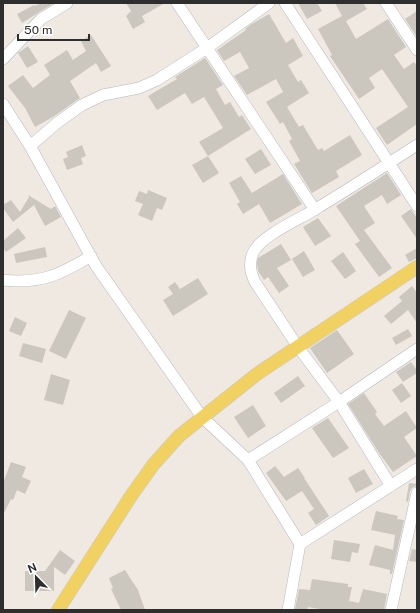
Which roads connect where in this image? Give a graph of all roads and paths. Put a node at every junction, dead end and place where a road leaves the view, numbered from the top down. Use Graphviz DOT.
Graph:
graph roads {
  1 [pos="66,3"];
  2 [pos="177,3"];
  3 [pos="269,3"];
  4 [pos="285,3"];
  5 [pos="386,3"];
  6 [pos="207,48"];
  7 [pos="417,50"];
  8 [pos="3,59"];
  9 [pos="3,104"];
  10 [pos="417,145"];
  11 [pos="30,146"];
  12 [pos="389,163"];
  13 [pos="417,206"];
  14 [pos="314,210"];
  15 [pos="91,256"];
  16 [pos="417,267"];
  17 [pos="3,280"];
  18 [pos="298,348"];
  19 [pos="417,349"];
  20 [pos="339,402"];
  21 [pos="202,417"];
  22 [pos="248,460"];
  23 [pos="417,469"];
  24 [pos="391,486"];
  25 [pos="417,493"];
  26 [pos="300,544"];
  27 [pos="58,610"];
  28 [pos="288,610"];
  29 [pos="391,610"];
  1 -- 8 [label="street"];
  2 -- 6 [label="street"];
  3 -- 6 [label="street"];
  4 -- 12 [label="street"];
  5 -- 7 [label="street"];
  6 -- 11 [label="street"];
  6 -- 14 [label="street"];
  9 -- 11 [label="street"];
  10 -- 12 [label="street"];
  11 -- 15 [label="street"];
  12 -- 13 [label="street"];
  12 -- 14 [label="street"];
  14 -- 18 [label="street"];
  15 -- 17 [label="street"];
  15 -- 21 [label="street"];
  16 -- 18 [label="main road"];
  18 -- 20 [label="street"];
  18 -- 21 [label="main road"];
  19 -- 20 [label="street"];
  20 -- 22 [label="street"];
  20 -- 24 [label="street"];
  21 -- 22 [label="street"];
  21 -- 27 [label="main road"];
  22 -- 26 [label="street"];
  23 -- 24 [label="street"];
  24 -- 26 [label="street"];
  25 -- 29 [label="street"];
  26 -- 28 [label="street"];
}
